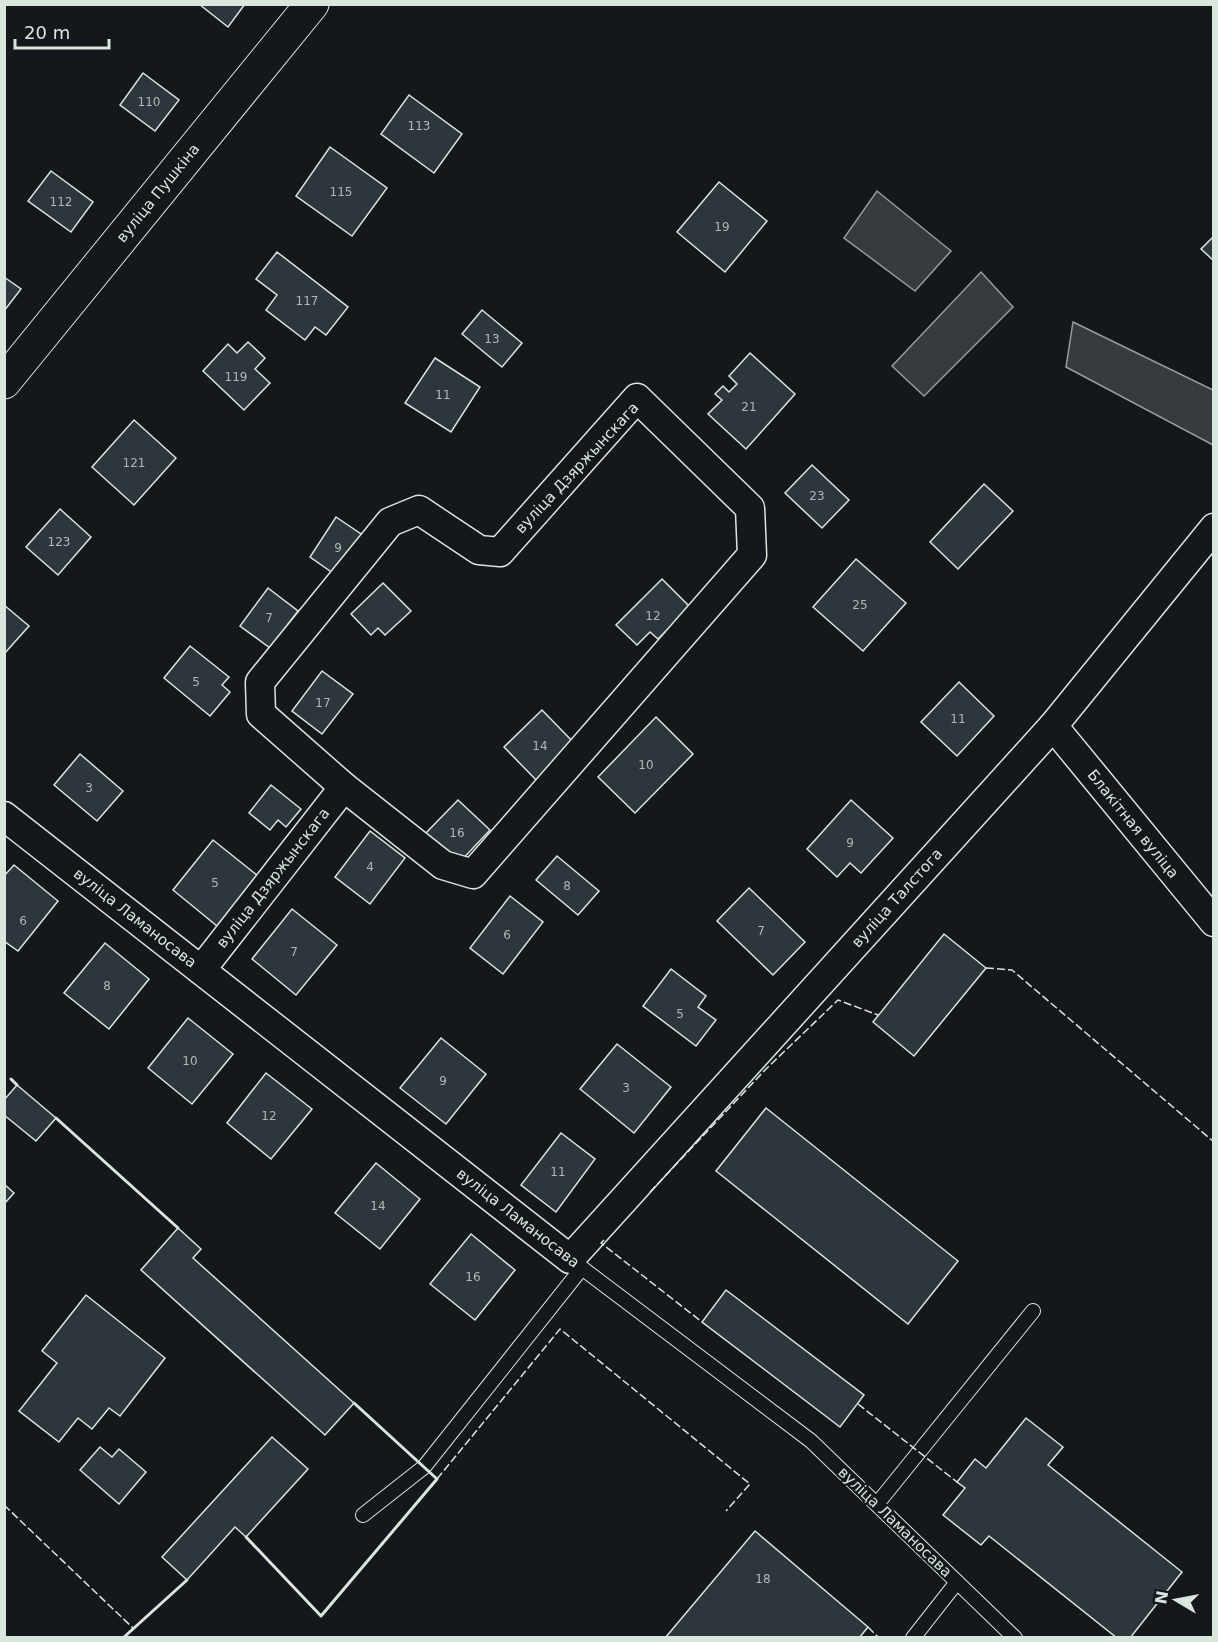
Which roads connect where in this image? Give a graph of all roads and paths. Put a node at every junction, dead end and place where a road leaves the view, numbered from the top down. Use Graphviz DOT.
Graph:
graph roads {
  1 [pos="312,4"];
  2 [pos="4,382"];
  3 [pos="1214,528"];
  4 [pos="1053,726"];
  5 [pos="344,787"];
  6 [pos="4,816"];
  7 [pos="1214,922"];
  8 [pos="201,970"];
  9 [pos="576,1263"];
  10 [pos="1033,1311"];
  11 [pos="877,1504"];
  12 [pos="363,1515"];
  13 [pos="957,1582"];
  14 [pos="913,1638"];
  15 [pos="1015,1638"];
  1 -- 2 [label="main road, вуліца Пушкіна"];
  3 -- 4 [label="street, вуліца Талстога"];
  4 -- 7 [label="street, Блакітная вуліца"];
  4 -- 9 [label="street, вуліца Талстога"];
  5 -- 5 [label="street, вуліца Дзяржынскага"];
  5 -- 8 [label="street, вуліца Дзяржынскага"];
  6 -- 8 [label="street, вуліца Ламаносава"];
  8 -- 9 [label="street, вуліца Ламаносава"];
  9 -- 11 [label="lane, вуліца Ламаносава"];
  9 -- 12 [label="lane"];
  10 -- 11 [label="lane"];
  11 -- 13 [label="lane, вуліца Ламаносава"];
  13 -- 14 [label="lane"];
  13 -- 15 [label="lane, вуліца Ламаносава"];
}
